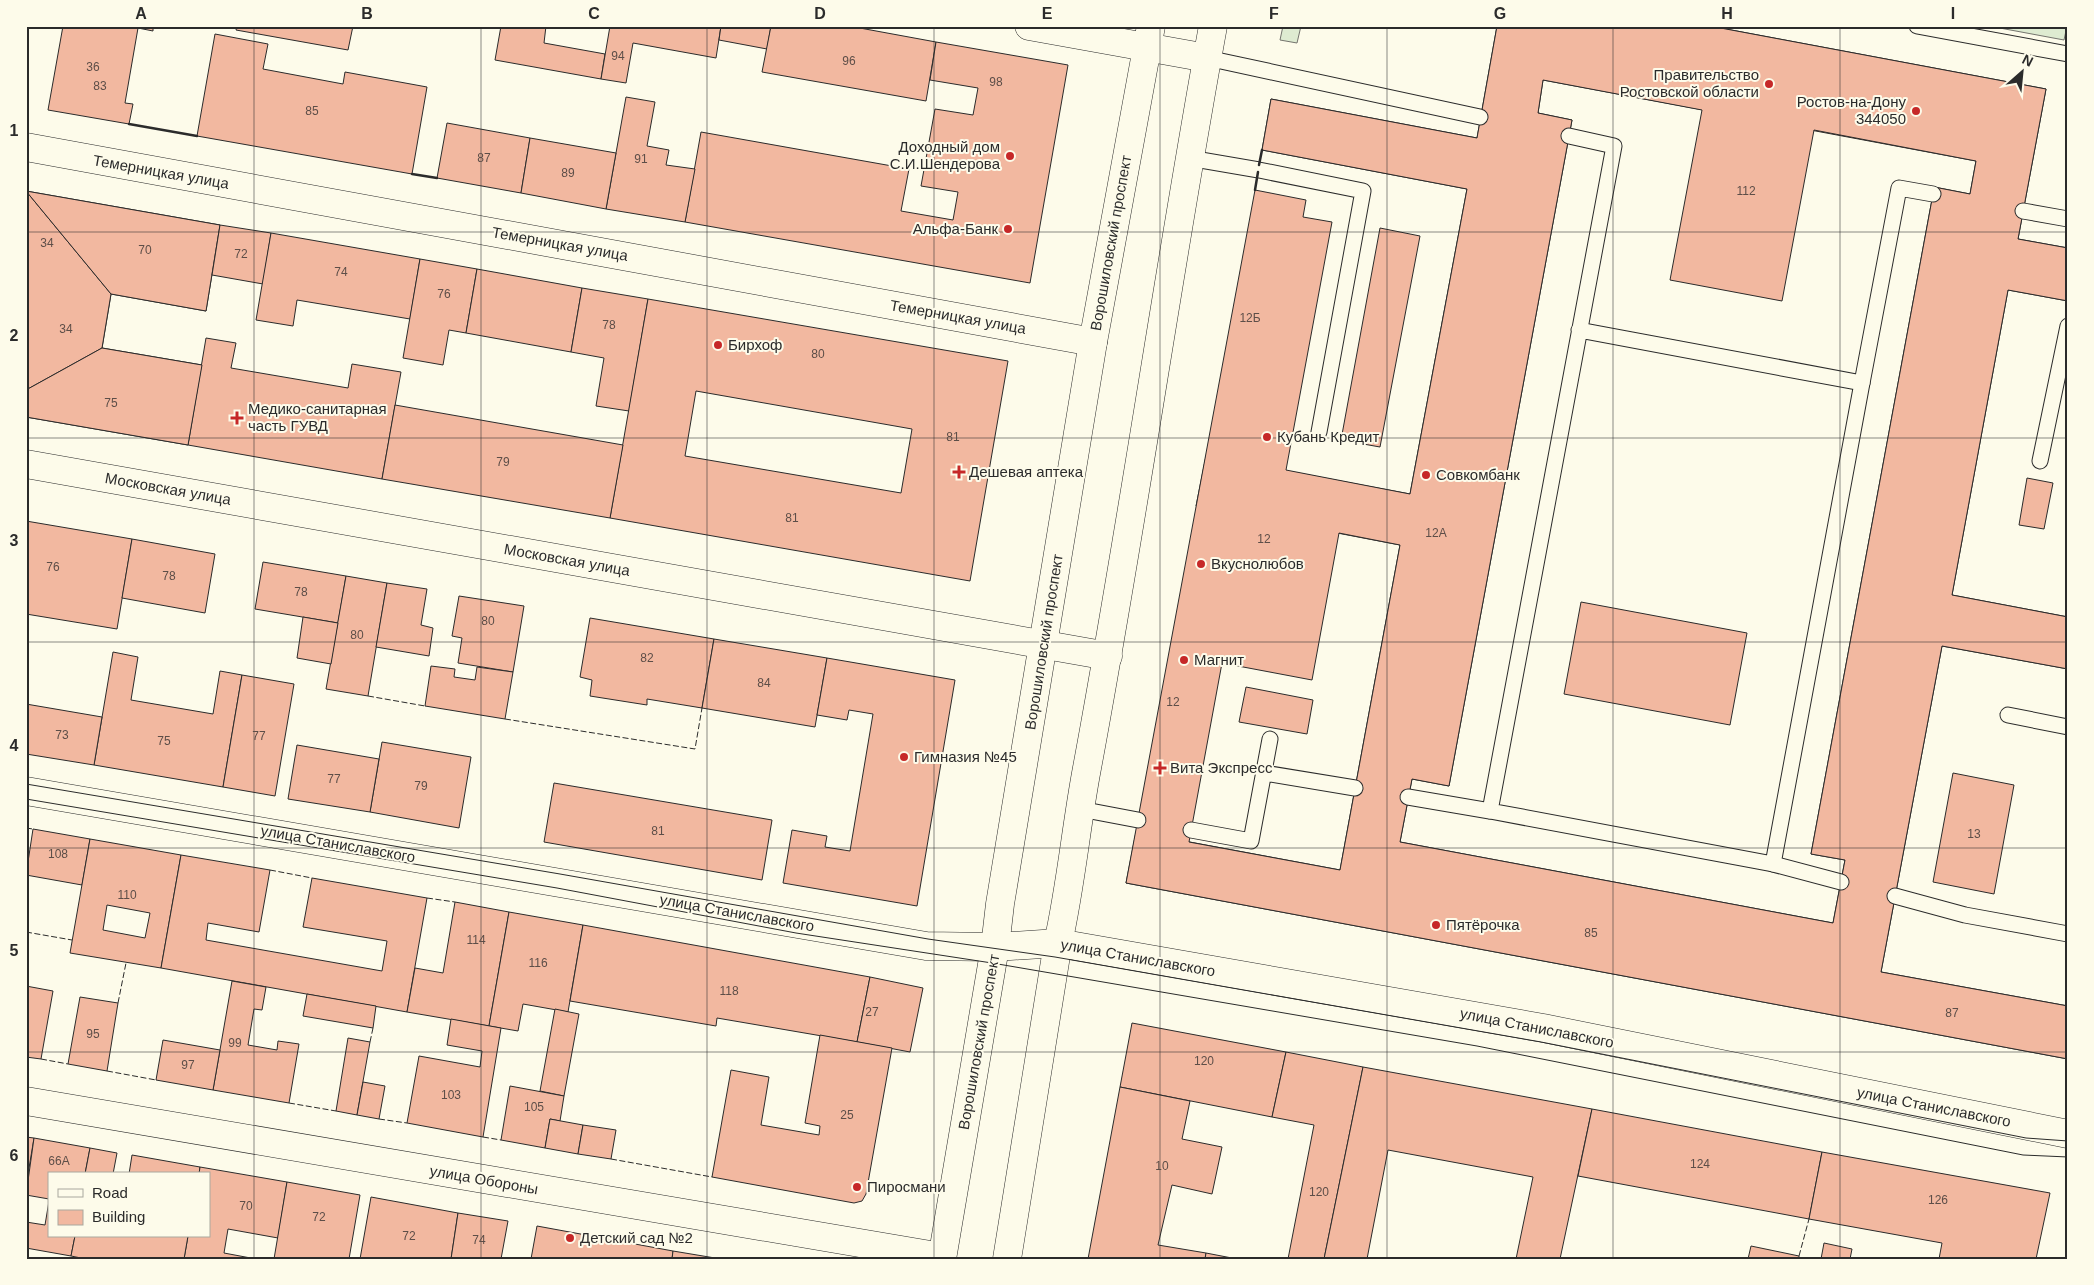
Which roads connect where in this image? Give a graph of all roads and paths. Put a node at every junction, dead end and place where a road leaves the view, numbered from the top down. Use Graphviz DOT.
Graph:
graph roads {
  1 [pos="1029,26"];
  2 [pos="1213,26"];
  3 [pos="1917,26"];
  4 [pos="1149,37"];
  5 [pos="2068,54"];
  6 [pos="1207,58"];
  7 [pos="1480,118"];
  8 [pos="1569,136"];
  9 [pos="26,147"];
  10 [pos="1189,158"];
  11 [pos="1933,194"];
  12 [pos="2023,211"];
  13 [pos="2068,219"];
  14 [pos="2068,326"];
  15 [pos="1579,330"];
  16 [pos="1093,342"];
  17 [pos="1862,383"];
  18 [pos="1320,432"];
  19 [pos="2040,462"];
  20 [pos="26,464"];
  21 [pos="1043,644"];
  22 [pos="1108,656"];
  23 [pos="2008,715"];
  24 [pos="2068,727"];
  25 [pos="1270,740"];
  26 [pos="1264,773"];
  27 [pos="1355,788"];
  28 [pos="26,791"];
  29 [pos="1408,797"];
  30 [pos="1080,809"];
  31 [pos="1490,811"];
  32 [pos="1138,820"];
  33 [pos="1191,830"];
  34 [pos="1773,864"];
  35 [pos="1841,882"];
  36 [pos="1895,896"];
  37 [pos="2068,934"];
  38 [pos="1058,943"];
  39 [pos="995,947"];
  40 [pos="26,1101"];
  41 [pos="2068,1134"];
  42 [pos="942,1258"];
  43 [pos="1007,1259"];
  1 -- 4 [label="street"];
  2 -- 6 [label="street"];
  3 -- 5 [label="lane"];
  4 -- 6 [label="street"];
  4 -- 16 [label="street, Ворошиловский проспект"];
  6 -- 7 [label="lane"];
  6 -- 10 [label="street"];
  8 -- 15 [label="lane"];
  9 -- 16 [label="street, Темерницкая улица"];
  10 -- 18 [label="lane"];
  10 -- 22 [label="street"];
  11 -- 17 [label="lane"];
  12 -- 13 [label="lane"];
  14 -- 19 [label="lane"];
  15 -- 17 [label="lane"];
  15 -- 31 [label="lane"];
  16 -- 21 [label="street, Ворошиловский проспект"];
  17 -- 34 [label="lane"];
  20 -- 21 [label="street, Московская улица"];
  21 -- 22 [label="street, Московская улица"];
  21 -- 39 [label="street, Ворошиловский проспект"];
  22 -- 30 [label="street"];
  23 -- 24 [label="lane"];
  25 -- 26 [label="lane"];
  26 -- 27 [label="lane"];
  26 -- 33 [label="lane"];
  28 -- 39 [label="street, улица Станиславского"];
  29 -- 31 [label="lane"];
  30 -- 32 [label="lane"];
  30 -- 38 [label="street"];
  31 -- 34 [label="lane"];
  34 -- 35 [label="lane"];
  36 -- 37 [label="lane"];
  38 -- 39 [label="street, улица Станиславского"];
  38 -- 41 [label="street, улица Станиславского"];
  38 -- 43 [label="street"];
  39 -- 42 [label="street, Ворошиловский проспект"];
  40 -- 42 [label="street, улица Обороны"];
}
